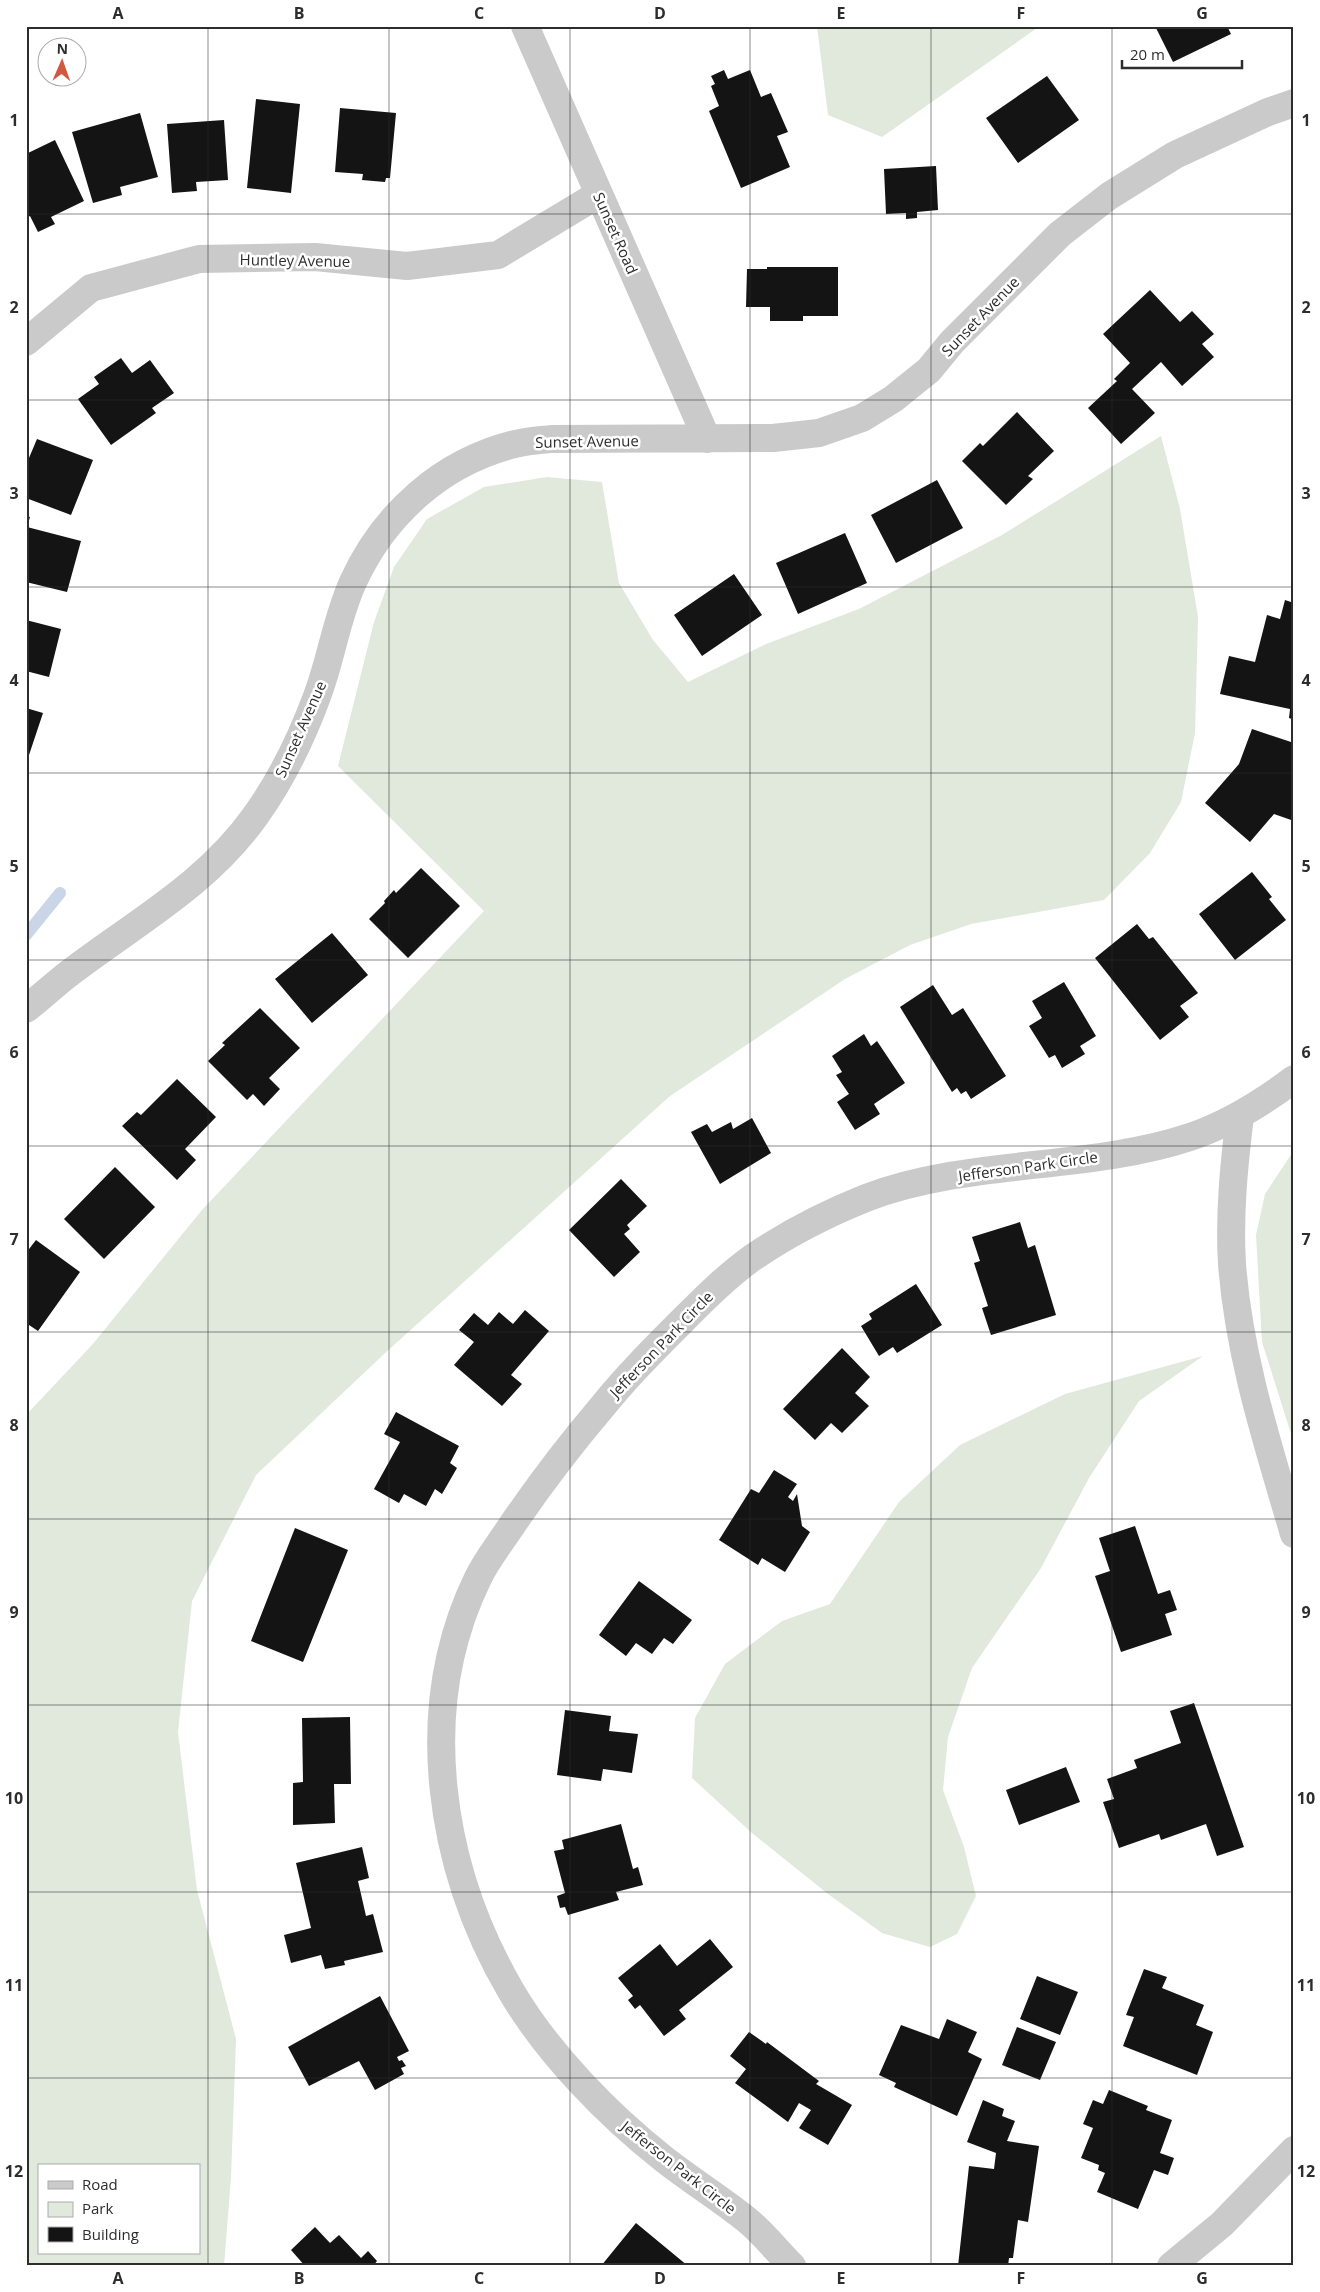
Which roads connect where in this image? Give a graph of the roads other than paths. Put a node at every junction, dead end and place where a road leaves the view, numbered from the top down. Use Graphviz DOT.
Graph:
graph roads {
  1 [pos="525,26"];
  2 [pos="1294,103"];
  3 [pos="599,194"];
  4 [pos="26,342"];
  5 [pos="706,439"];
  6 [pos="26,1010"];
  7 [pos="1294,1079"];
  8 [pos="1240,1116"];
  9 [pos="1294,1534"];
  10 [pos="1294,2150"];
  11 [pos="792,2266"];
  12 [pos="1171,2266"];
  1 -- 3 [label="street, Sunset Road"];
  2 -- 5 [label="street, Sunset Avenue"];
  3 -- 4 [label="street, Huntley Avenue"];
  3 -- 5 [label="street, Sunset Road"];
  5 -- 6 [label="street, Sunset Avenue"];
  7 -- 8 [label="street, Jefferson Park Circle"];
  8 -- 9 [label="street"];
  8 -- 11 [label="street, Jefferson Park Circle"];
  10 -- 12 [label="street"];
}
